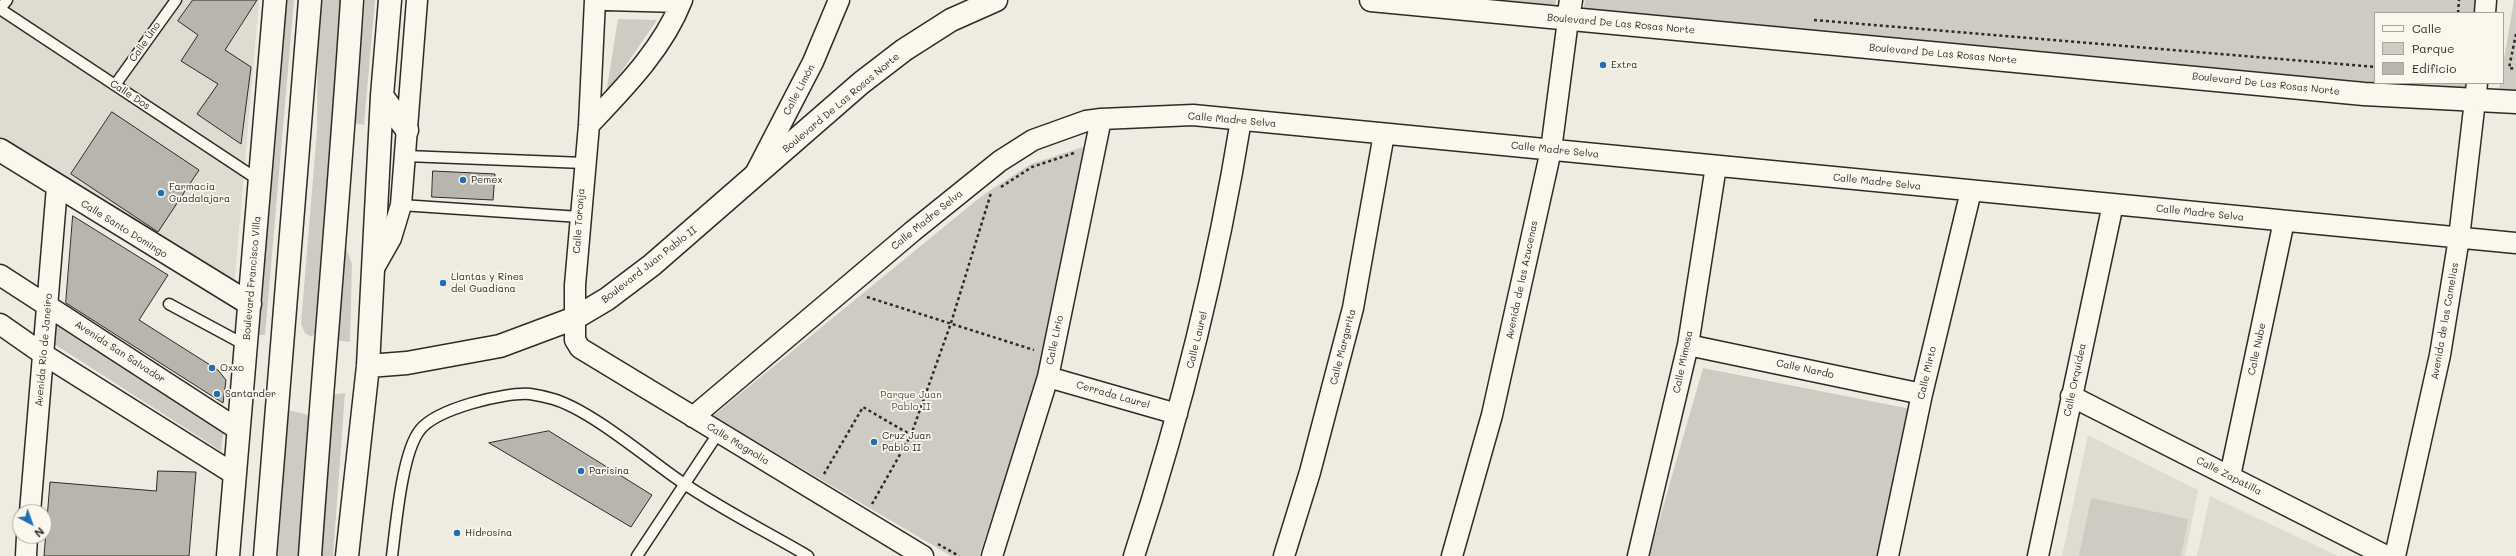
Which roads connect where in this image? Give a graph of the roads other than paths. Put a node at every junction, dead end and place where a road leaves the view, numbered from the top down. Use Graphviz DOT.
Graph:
graph roads {
  1 [pos="7,0"];
  2 [pos="176,0"];
  3 [pos="275,0"];
  4 [pos="310,0"];
  5 [pos="352,0"];
  6 [pos="390,0"];
  7 [pos="417,0"];
  8 [pos="595,0"];
  9 [pos="606,0"];
  10 [pos="839,0"];
  11 [pos="996,0"];
  12 [pos="1371,0"];
  13 [pos="2486,0"];
  14 [pos="682,1"];
  15 [pos="0,9"];
  16 [pos="1570,10"];
  17 [pos="2485,12"];
  18 [pos="115,85"];
  19 [pos="2476,91"];
  20 [pos="382,96"];
  21 [pos="2516,102"];
  22 [pos="1101,118"];
  23 [pos="1241,120"];
  24 [pos="589,125"];
  25 [pos="407,130"];
  26 [pos="1384,134"];
  27 [pos="0,150"];
  28 [pos="1551,150"];
  29 [pos="406,156"];
  30 [pos="584,163"];
  31 [pos="1716,166"];
  32 [pos="754,177"];
  33 [pos="260,181"];
  34 [pos="57,187"];
  35 [pos="1971,191"];
  36 [pos="2113,204"];
  37 [pos="401,206"];
  38 [pos="580,217"];
  39 [pos="2284,221"];
  40 [pos="2459,238"];
  41 [pos="2516,243"];
  42 [pos="374,268"];
  43 [pos="1,280"];
  44 [pos="169,304"];
  45 [pos="250,304"];
  46 [pos="48,306"];
  47 [pos="575,318"];
  48 [pos="0,324"];
  49 [pos="1688,345"];
  50 [pos="247,346"];
  51 [pos="43,354"];
  52 [pos="368,366"];
  53 [pos="1048,377"];
  54 [pos="1922,394"];
  55 [pos="2071,396"];
  56 [pos="1177,414"];
  57 [pos="693,417"];
  58 [pos="239,430"];
  59 [pos="719,432"];
  60 [pos="234,474"];
  61 [pos="2230,476"];
  62 [pos="684,484"];
  63 [pos="31,504"];
  64 [pos="27,544"];
  65 [pos="919,550"];
  66 [pos="26,556"];
  67 [pos="228,556"];
  68 [pos="265,556"];
  69 [pos="310,556"];
  70 [pos="347,556"];
  71 [pos="392,556"];
  72 [pos="637,556"];
  73 [pos="808,556"];
  74 [pos="992,556"];
  75 [pos="1134,556"];
  76 [pos="1284,556"];
  77 [pos="1452,556"];
  78 [pos="1638,556"];
  79 [pos="1888,556"];
  80 [pos="2038,556"];
  81 [pos="2386,556"];
  82 [pos="2395,556"];
  1 -- 15 [label="lane"];
  2 -- 18 [label="lane, Calle Uno"];
  3 -- 33 [label="main road, Boulevard Francisco Villa"];
  4 -- 68 [label="main road"];
  5 -- 69 [label="main road"];
  6 -- 20 [label="main road"];
  7 -- 25 [label="street"];
  8 -- 24 [label="street, Calle Toronja"];
  9 -- 14 [label="street"];
  10 -- 32 [label="street, Calle Limón"];
  11 -- 32 [label="main road, Boulevard De Las Rosas Norte"];
  12 -- 16 [label="main road, Boulevard De Las Rosas Norte"];
  13 -- 17 [label="street"];
  14 -- 24 [label="street"];
  15 -- 18 [label="lane, Calle Dos"];
  16 -- 19 [label="main road, Boulevard De Las Rosas Norte"];
  16 -- 28 [label="street, Avenida de las Azucenas"];
  18 -- 33 [label="lane, Calle Dos"];
  19 -- 21 [label="main road, Boulevard De Las Rosas Norte"];
  19 -- 40 [label="street, Avenida de las Camelias"];
  20 -- 25 [label="main road"];
  20 -- 42 [label="main road"];
  22 -- 23 [label="street, Calle Madre Selva"];
  22 -- 53 [label="street, Calle Lirio"];
  22 -- 57 [label="street, Calle Madre Selva"];
  23 -- 26 [label="street, Calle Madre Selva"];
  23 -- 56 [label="street, Calle Laurel"];
  24 -- 30 [label="street, Calle Toronja"];
  25 -- 29 [label="street"];
  26 -- 28 [label="street, Calle Madre Selva"];
  26 -- 76 [label="street, Calle Margarita"];
  27 -- 34 [label="main road, Calle Santo Domingo"];
  28 -- 31 [label="street, Calle Madre Selva"];
  28 -- 77 [label="street, Avenida de las Azucenas"];
  29 -- 30 [label="lane"];
  29 -- 37 [label="street"];
  30 -- 38 [label="street, Calle Toronja"];
  31 -- 35 [label="street, Calle Madre Selva"];
  31 -- 49 [label="street, Calle Mimosa"];
  32 -- 47 [label="main road, Boulevard Juan Pablo II"];
  33 -- 45 [label="main road, Boulevard Francisco Villa"];
  34 -- 45 [label="main road, Calle Santo Domingo"];
  34 -- 46 [label="street, Avenida Río de Janeiro"];
  35 -- 36 [label="street, Calle Madre Selva"];
  35 -- 54 [label="street, Calle Mirto"];
  36 -- 39 [label="street, Calle Madre Selva"];
  36 -- 55 [label="street, Calle Orquídea"];
  37 -- 38 [label="lane"];
  37 -- 42 [label="street"];
  38 -- 47 [label="street, Calle Toronja"];
  39 -- 40 [label="street, Calle Madre Selva"];
  39 -- 61 [label="street, Calle Nube"];
  40 -- 41 [label="street, Calle Madre Selva"];
  40 -- 82 [label="street, Avenida de las Camelias"];
  42 -- 52 [label="main road"];
  43 -- 46 [label="street, Avenida San Salvador"];
  44 -- 50 [label="lane"];
  45 -- 50 [label="main road, Boulevard Francisco Villa"];
  46 -- 51 [label="street, Avenida Río de Janeiro"];
  46 -- 58 [label="street, Avenida San Salvador"];
  47 -- 52 [label="main road, Boulevard Juan Pablo II"];
  47 -- 57 [label="street, Calle Magnolia"];
  48 -- 51 [label="street"];
  49 -- 54 [label="street, Calle Nardo"];
  49 -- 78 [label="street, Calle Mimosa"];
  50 -- 58 [label="main road, Boulevard Francisco Villa"];
  51 -- 60 [label="street"];
  51 -- 63 [label="street, Avenida Río de Janeiro"];
  52 -- 70 [label="main road"];
  53 -- 56 [label="street, Cerrada Laurel"];
  53 -- 74 [label="street, Calle Lirio"];
  54 -- 79 [label="street, Calle Mirto"];
  55 -- 61 [label="street, Calle Zapatilla"];
  55 -- 80 [label="street, Calle Orquídea"];
  56 -- 75 [label="street, Calle Laurel"];
  57 -- 59 [label="street, Calle Magnolia"];
  58 -- 60 [label="main road, Boulevard Francisco Villa"];
  59 -- 62 [label="lane"];
  59 -- 65 [label="street, Calle Magnolia"];
  60 -- 67 [label="main road, Boulevard Francisco Villa"];
  61 -- 81 [label="street, Calle Zapatilla"];
  62 -- 71 [label="lane"];
  62 -- 72 [label="lane"];
  62 -- 73 [label="lane"];
  64 -- 66 [label="street"];
}
